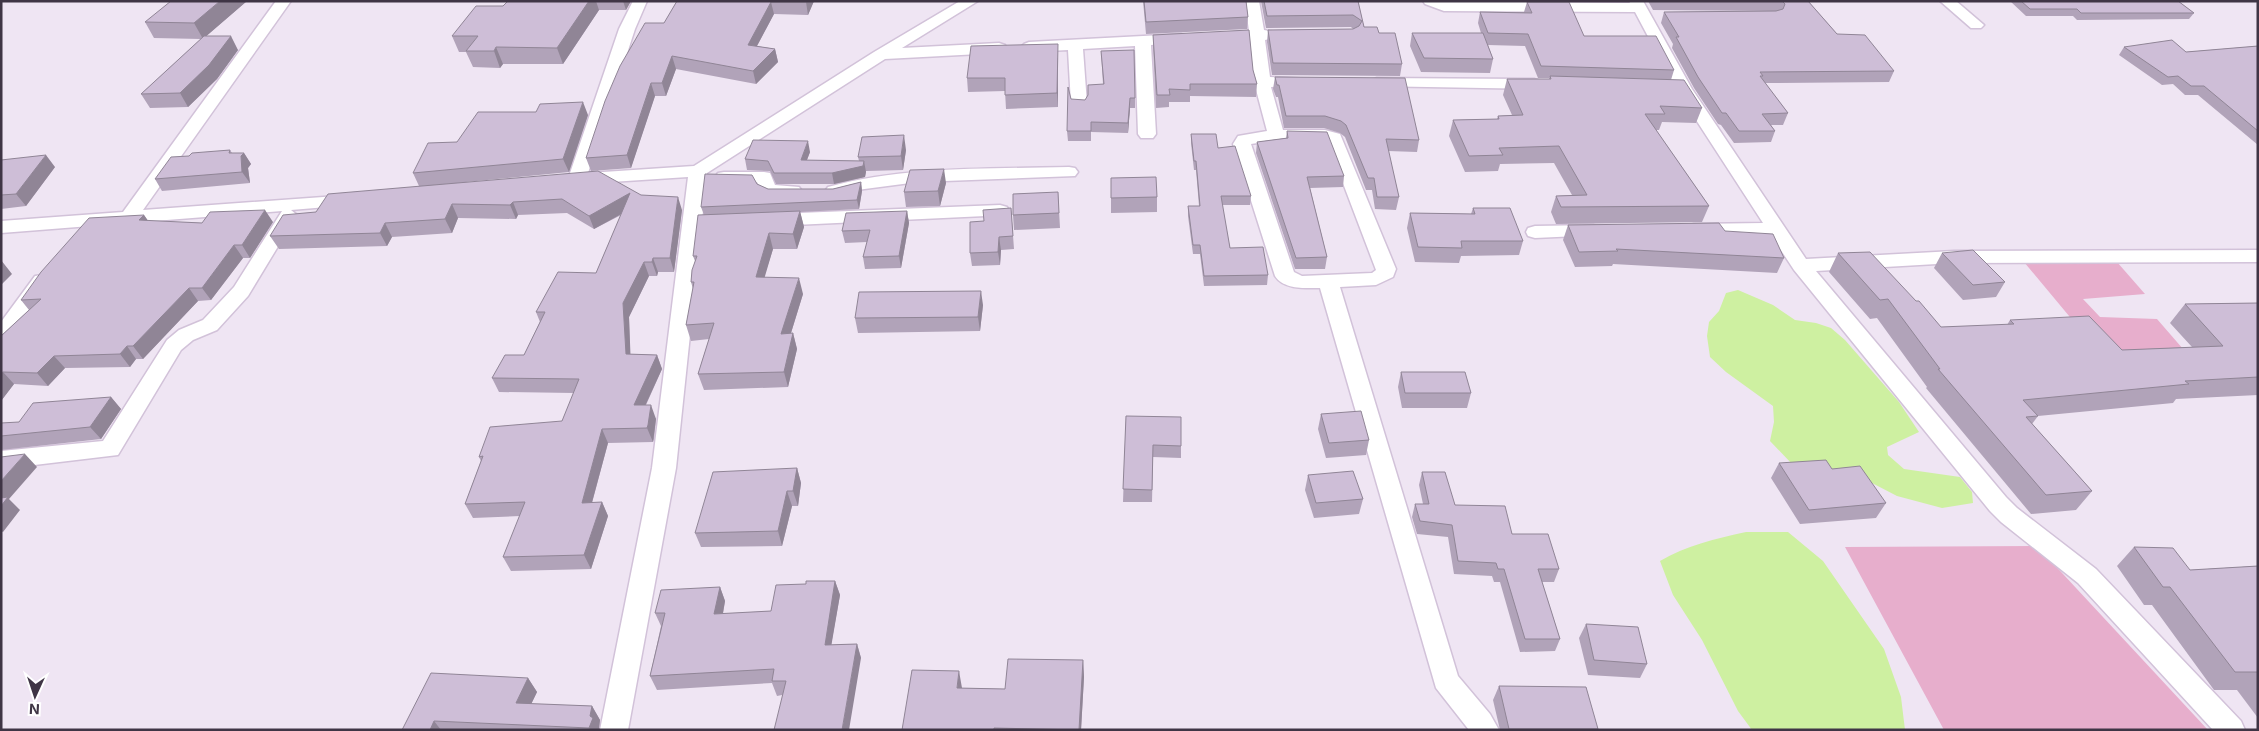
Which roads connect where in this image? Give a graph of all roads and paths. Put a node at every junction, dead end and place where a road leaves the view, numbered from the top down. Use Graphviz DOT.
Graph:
graph roads {
  1 [pos="284,1"];
  2 [pos="640,1"];
  3 [pos="971,1"];
  4 [pos="1252,1"];
  5 [pos="1430,1"];
  6 [pos="1947,1"];
  7 [pos="1647,11"];
  8 [pos="1976,25"];
  9 [pos="1257,35"];
  10 [pos="1285,35"];
  11 [pos="1143,42"];
  12 [pos="1075,44"];
  13 [pos="880,55"];
  14 [pos="1262,82"];
  15 [pos="1320,82"];
  16 [pos="1359,82"];
  17 [pos="1553,85"];
  18 [pos="1079,104"];
  19 [pos="1148,134"];
  20 [pos="1276,135"];
  21 [pos="1070,172"];
  22 [pos="698,174"];
  23 [pos="577,179"];
  24 [pos="557,181"];
  25 [pos="364,199"];
  26 [pos="295,204"];
  27 [pos="1000,211"];
  28 [pos="128,218"];
  29 [pos="85,221"];
  30 [pos="751,221"];
  31 [pos="1,227"];
  32 [pos="1776,228"];
  33 [pos="1680,230"];
  34 [pos="1612,231"];
  35 [pos="1534,232"];
  36 [pos="68,244"];
  37 [pos="2258,256"];
  38 [pos="1801,266"];
  39 [pos="52,267"];
  40 [pos="1328,281"];
  41 [pos="1,337"];
  42 [pos="1,460"];
  43 [pos="614,730"];
  44 [pos="1485,730"];
  45 [pos="2231,730"];
  1 -- 28 [label="street"];
  2 -- 23 [label="street"];
  3 -- 13 [label="street"];
  4 -- 9 [label="street"];
  5 -- 7 [label="street"];
  6 -- 8 [label="street"];
  7 -- 32 [label="street"];
  9 -- 10 [label="street"];
  9 -- 11 [label="street"];
  9 -- 14 [label="street"];
  11 -- 12 [label="street"];
  11 -- 19 [label="street"];
  12 -- 13 [label="street"];
  12 -- 18 [label="street"];
  13 -- 22 [label="street"];
  14 -- 15 [label="street"];
  14 -- 20 [label="street"];
  16 -- 17 [label="street"];
  20 -- 40 [label="street"];
  20 -- 40 [label="street"];
  21 -- 22 [label="street"];
  22 -- 23 [label="street"];
  22 -- 43 [label="street"];
  23 -- 24 [label="street"];
  25 -- 26 [label="street"];
  26 -- 28 [label="street"];
  26 -- 42 [label="street"];
  27 -- 30 [label="street"];
  28 -- 29 [label="street"];
  29 -- 31 [label="street"];
  29 -- 36 [label="street"];
  32 -- 33 [label="street"];
  32 -- 38 [label="street"];
  34 -- 35 [label="street"];
  37 -- 38 [label="street"];
  38 -- 45 [label="street"];
  39 -- 41 [label="street"];
  40 -- 44 [label="street"];
}
